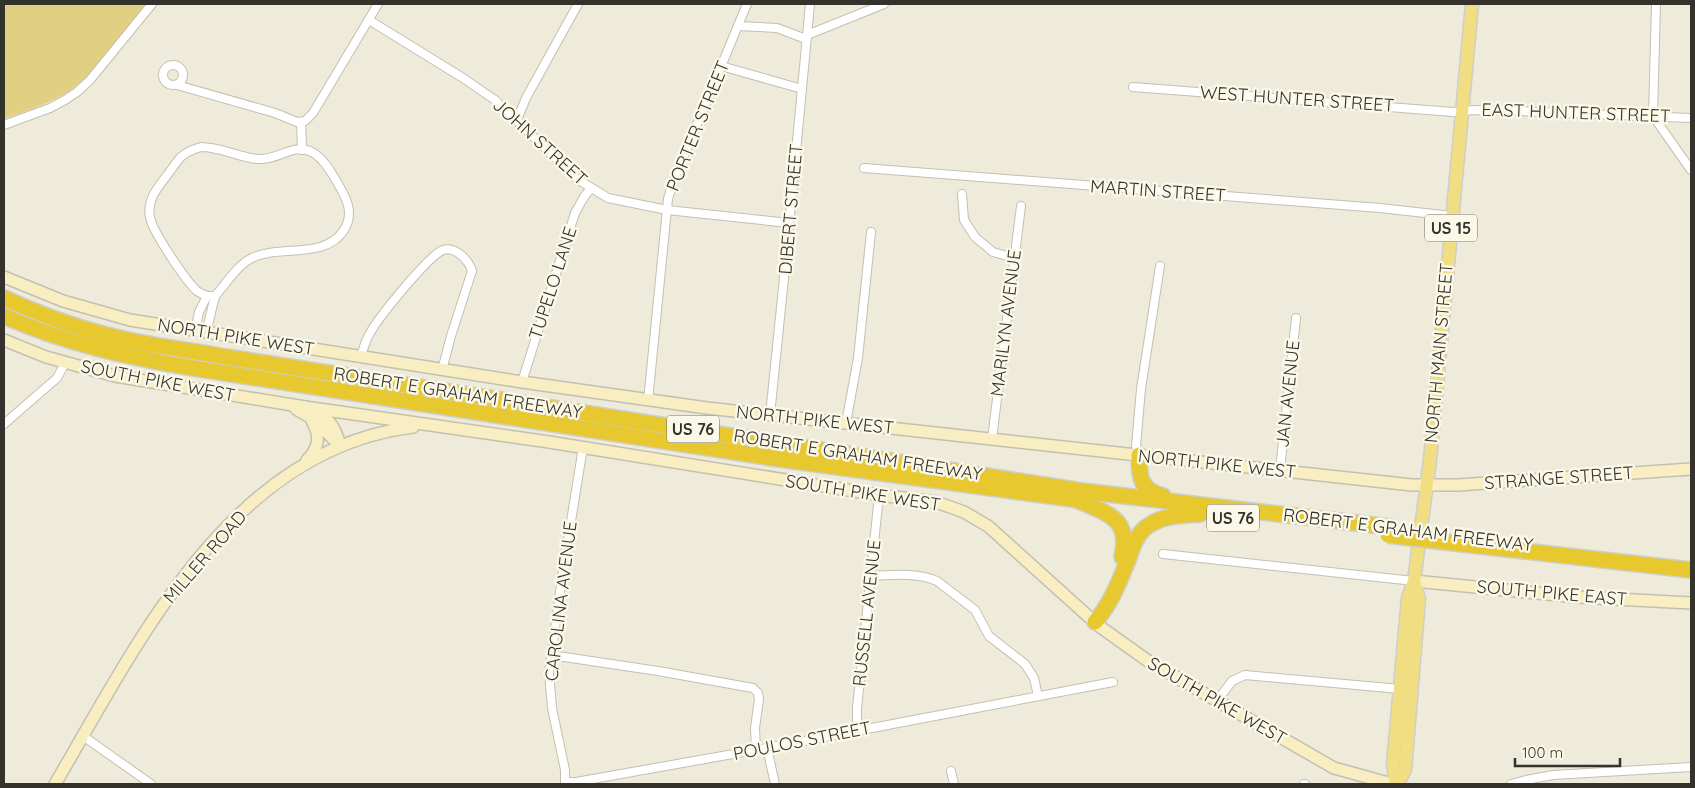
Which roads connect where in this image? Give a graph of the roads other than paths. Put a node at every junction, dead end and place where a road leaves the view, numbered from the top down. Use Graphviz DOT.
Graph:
graph roads {
  1 [pos="152,4"];
  2 [pos="378,4"];
  3 [pos="578,4"];
  4 [pos="747,4"];
  5 [pos="810,4"];
  6 [pos="884,4"];
  7 [pos="1472,4"];
  8 [pos="1656,4"];
  9 [pos="369,20"];
  10 [pos="738,26"];
  11 [pos="806,37"];
  12 [pos="721,66"];
  13 [pos="177,85"];
  14 [pos="1132,87"];
  15 [pos="802,89"];
  16 [pos="1462,111"];
  17 [pos="1654,116"];
  18 [pos="1691,118"];
  19 [pos="517,120"];
  20 [pos="301,122"];
  21 [pos="4,125"];
  22 [pos="302,150"];
  23 [pos="864,168"];
  24 [pos="1691,170"];
  25 [pos="591,188"];
  26 [pos="962,194"];
  27 [pos="1021,206"];
  28 [pos="667,210"];
  29 [pos="1452,216"];
  30 [pos="789,223"];
  31 [pos="871,232"];
  32 [pos="1014,258"];
  33 [pos="1160,266"];
  34 [pos="4,277"];
  35 [pos="211,296"];
  36 [pos="4,298"];
  37 [pos="4,316"];
  38 [pos="1296,318"];
  39 [pos="200,332"];
  40 [pos="4,340"];
  41 [pos="361,357"];
  42 [pos="65,363"];
  43 [pos="442,370"];
  44 [pos="522,382"];
  45 [pos="648,401"];
  46 [pos="308,412"];
  47 [pos="770,415"];
  48 [pos="846,423"];
  49 [pos="4,424"];
  50 [pos="433,425"];
  51 [pos="992,439"];
  52 [pos="340,446"];
  53 [pos="583,447"];
  54 [pos="1139,455"];
  55 [pos="301,466"];
  56 [pos="1691,469"];
  57 [pos="1280,470"];
  58 [pos="1139,471"];
  59 [pos="1427,486"];
  60 [pos="879,495"];
  61 [pos="1080,496"];
  62 [pos="1198,509"];
  63 [pos="1163,554"];
  64 [pos="1633,560"];
  65 [pos="1691,562"];
  66 [pos="1691,570"];
  67 [pos="871,576"];
  68 [pos="1414,581"];
  69 [pos="1115,588"];
  70 [pos="1691,603"];
  71 [pos="1094,622"];
  72 [pos="551,655"];
  73 [pos="1114,682"];
  74 [pos="1400,689"];
  75 [pos="1038,696"];
  76 [pos="1218,701"];
  77 [pos="857,731"];
  78 [pos="83,736"];
  79 [pos="767,748"];
  80 [pos="756,750"];
  81 [pos="1691,767"];
  82 [pos="951,771"];
  83 [pos="565,783"];
  84 [pos="55,784"];
  85 [pos="151,784"];
  86 [pos="774,784"];
  87 [pos="954,784"];
  88 [pos="1395,784"];
  89 [pos="1511,784"];
  1 -- 21 [label="street"];
  2 -- 9 [label="street"];
  3 -- 19 [label="street"];
  4 -- 10 [label="street, PORTER STREET"];
  5 -- 11 [label="street, DIBERT STREET"];
  6 -- 11 [label="street"];
  7 -- 16 [label="main road, NORTH MAIN STREET / US 15"];
  8 -- 17 [label="street"];
  9 -- 19 [label="street, JOHN STREET"];
  9 -- 20 [label="street"];
  10 -- 11 [label="street"];
  10 -- 12 [label="street, PORTER STREET"];
  11 -- 15 [label="street, DIBERT STREET"];
  12 -- 15 [label="street"];
  12 -- 28 [label="street, PORTER STREET"];
  13 -- 20 [label="street"];
  14 -- 16 [label="street, WEST HUNTER STREET"];
  15 -- 30 [label="street, DIBERT STREET"];
  16 -- 17 [label="street, EAST HUNTER STREET"];
  16 -- 29 [label="main road, NORTH MAIN STREET / US 15"];
  17 -- 18 [label="street, EAST HUNTER STREET"];
  17 -- 24 [label="street"];
  19 -- 25 [label="street, JOHN STREET"];
  20 -- 22 [label="street"];
  22 -- 35 [label="street"];
  22 -- 35 [label="street"];
  23 -- 29 [label="street, MARTIN STREET"];
  25 -- 28 [label="street, JOHN STREET"];
  25 -- 44 [label="street, TUPELO LANE"];
  26 -- 32 [label="street"];
  27 -- 32 [label="street, MARILYN AVENUE"];
  28 -- 30 [label="street, JOHN STREET"];
  28 -- 45 [label="street, PORTER STREET"];
  29 -- 59 [label="main road, NORTH MAIN STREET / US 15"];
  30 -- 47 [label="street, DIBERT STREET"];
  31 -- 48 [label="street"];
  32 -- 51 [label="street, MARILYN AVENUE"];
  33 -- 54 [label="street"];
  34 -- 39 [label="main road, NORTH PIKE WEST"];
  35 -- 39 [label="street"];
  35 -- 39 [label="street"];
  36 -- 61 [label="highway, ROBERT E GRAHAM FREEWAY / US 76"];
  37 -- 61 [label="highway, ROBERT E GRAHAM FREEWAY / US 76"];
  38 -- 57 [label="street, JAN AVENUE"];
  39 -- 41 [label="main road, NORTH PIKE WEST"];
  40 -- 42 [label="main road, SOUTH PIKE WEST"];
  41 -- 43 [label="main road, NORTH PIKE WEST"];
  41 -- 43 [label="street"];
  42 -- 46 [label="main road, SOUTH PIKE WEST"];
  42 -- 49 [label="street"];
  43 -- 44 [label="main road, NORTH PIKE WEST"];
  44 -- 45 [label="main road, NORTH PIKE WEST"];
  45 -- 47 [label="main road, NORTH PIKE WEST"];
  46 -- 50 [label="main road, SOUTH PIKE WEST"];
  46 -- 52 [label="main road, SOUTH PIKE WEST"];
  46 -- 55 [label="main road"];
  47 -- 48 [label="main road, NORTH PIKE WEST"];
  48 -- 51 [label="main road, NORTH PIKE WEST"];
  50 -- 52 [label="main road, MILLER ROAD"];
  50 -- 53 [label="main road, SOUTH PIKE WEST"];
  51 -- 54 [label="main road, NORTH PIKE WEST"];
  52 -- 55 [label="main road, MILLER ROAD"];
  53 -- 60 [label="main road, SOUTH PIKE WEST"];
  53 -- 72 [label="street, CAROLINA AVENUE"];
  54 -- 57 [label="main road, NORTH PIKE WEST"];
  54 -- 58 [label="highway"];
  55 -- 78 [label="main road, MILLER ROAD"];
  56 -- 59 [label="main road, STRANGE STREET"];
  57 -- 59 [label="main road, NORTH PIKE WEST"];
  58 -- 61 [label="highway"];
  58 -- 62 [label="highway"];
  59 -- 68 [label="main road, NORTH MAIN STREET / US 15"];
  60 -- 67 [label="street, RUSSELL AVENUE"];
  60 -- 71 [label="main road, SOUTH PIKE WEST"];
  61 -- 62 [label="highway, ROBERT E GRAHAM FREEWAY / US 76"];
  61 -- 69 [label="highway"];
  62 -- 64 [label="highway, ROBERT E GRAHAM FREEWAY / US 76, bridge"];
  62 -- 69 [label="highway"];
  63 -- 68 [label="street"];
  64 -- 65 [label="highway, ROBERT E GRAHAM FREEWAY / US 76"];
  64 -- 66 [label="highway, ROBERT E GRAHAM FREEWAY / US 76"];
  67 -- 75 [label="street"];
  67 -- 77 [label="street, RUSSELL AVENUE"];
  68 -- 70 [label="main road, SOUTH PIKE EAST"];
  68 -- 74 [label="main road"];
  68 -- 88 [label="main road"];
  69 -- 71 [label="highway"];
  71 -- 76 [label="main road, SOUTH PIKE WEST"];
  72 -- 80 [label="street"];
  72 -- 83 [label="street, CAROLINA AVENUE"];
  73 -- 75 [label="street, POULOS STREET"];
  74 -- 76 [label="street"];
  74 -- 88 [label="main road"];
  75 -- 77 [label="street, POULOS STREET"];
  76 -- 88 [label="main road, SOUTH PIKE WEST"];
  77 -- 79 [label="street, POULOS STREET"];
  78 -- 84 [label="main road, MILLER ROAD"];
  78 -- 85 [label="street"];
  79 -- 80 [label="street, POULOS STREET"];
  79 -- 86 [label="street"];
  80 -- 83 [label="street, POULOS STREET"];
  81 -- 89 [label="street"];
  82 -- 87 [label="street"];
}
